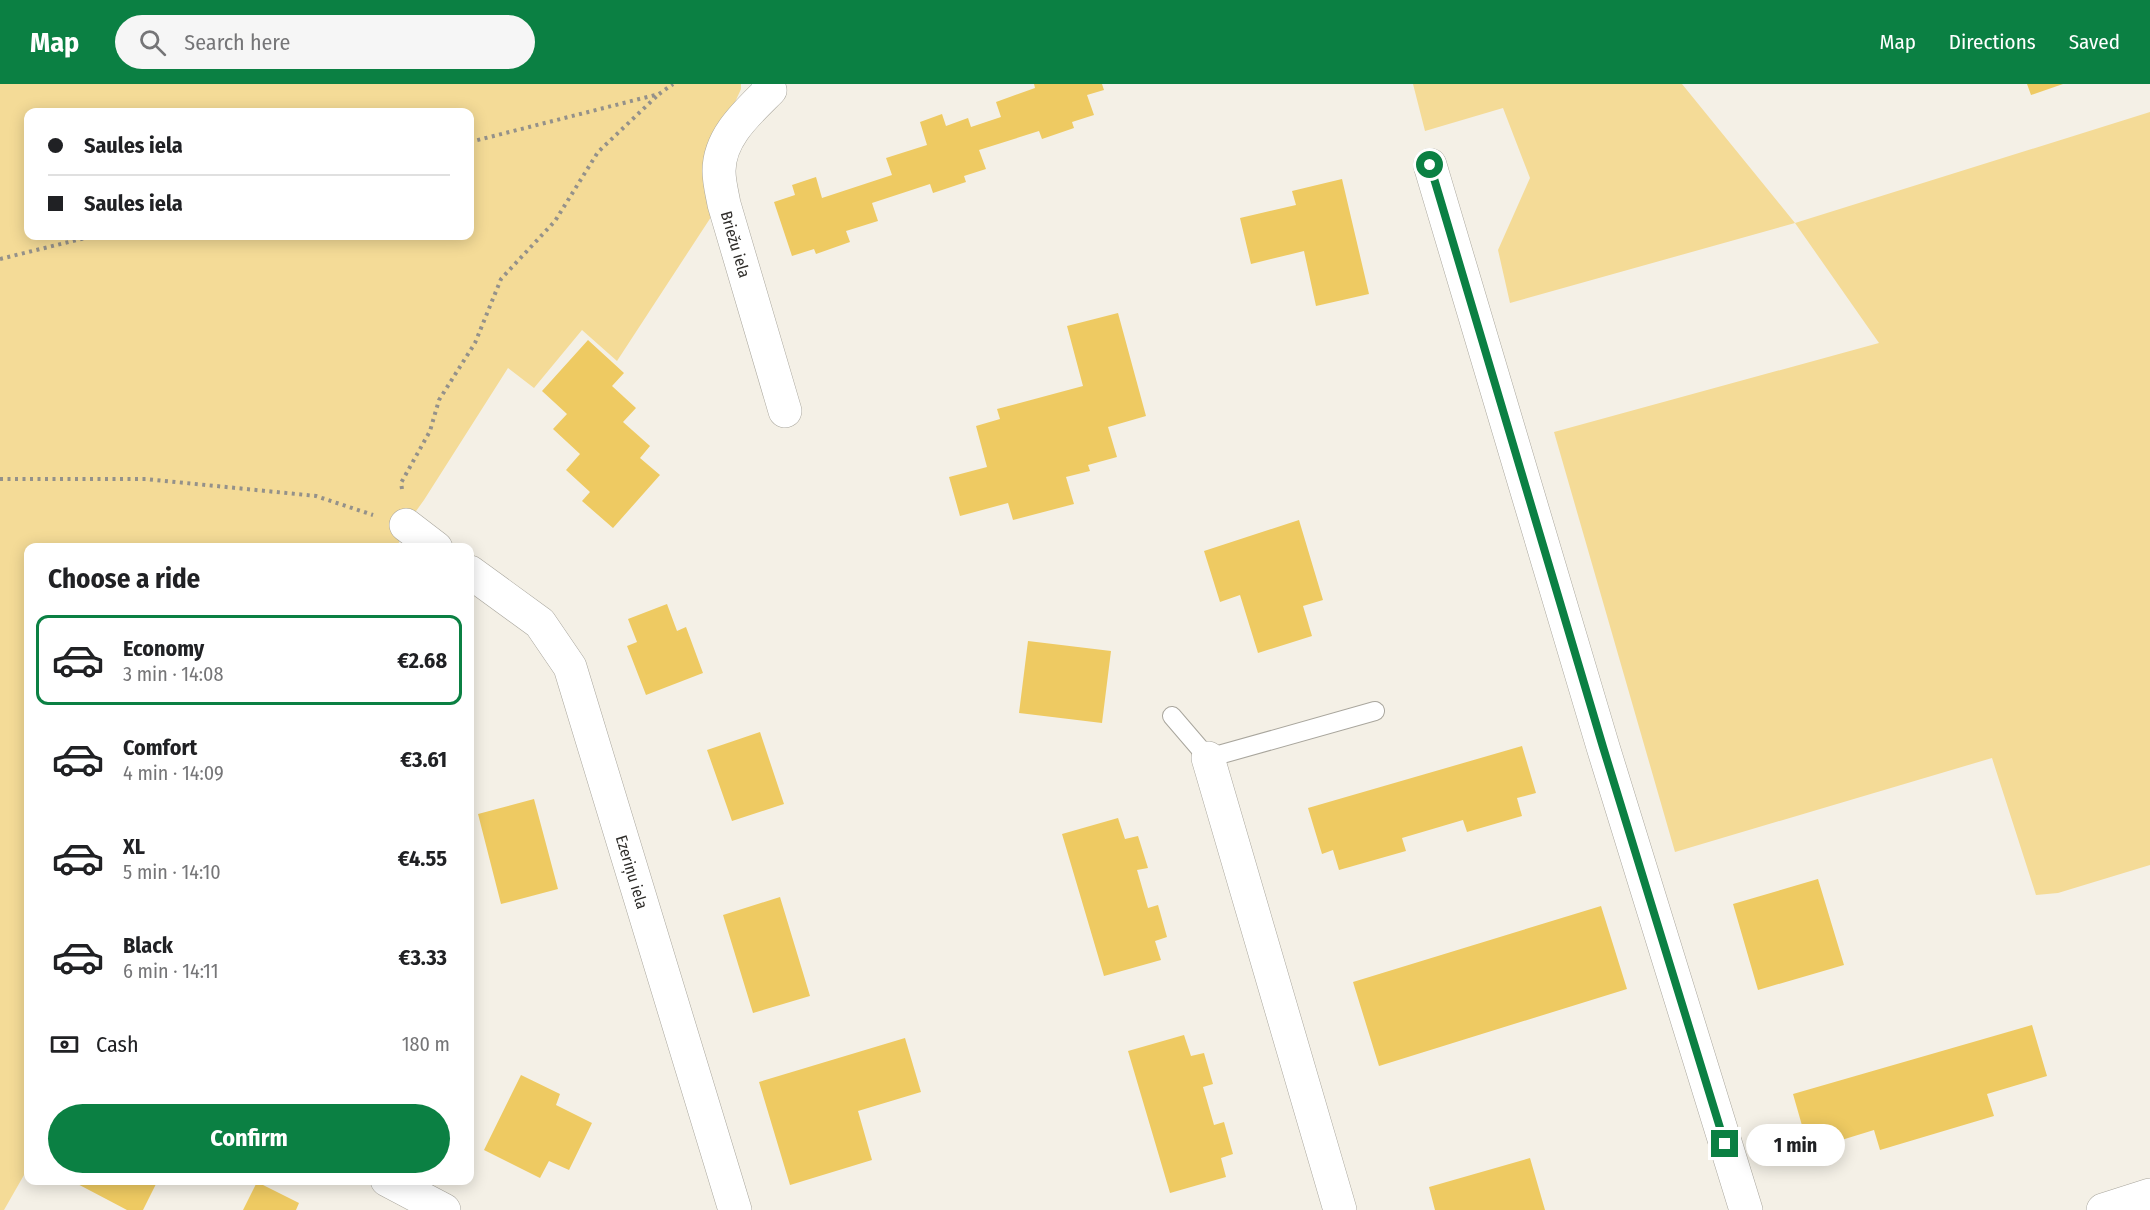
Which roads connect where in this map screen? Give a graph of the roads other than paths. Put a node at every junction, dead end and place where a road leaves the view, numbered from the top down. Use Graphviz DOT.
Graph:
graph roads {
  1 [pos="778,86"];
  2 [pos="1430,165"];
  3 [pos="785,411"];
  4 [pos="406,525"];
  5 [pos="429,543"];
  6 [pos="474,575"];
  7 [pos="1375,711"];
  8 [pos="1172,716"];
  9 [pos="1208,758"];
  10 [pos="396,1185"];
  11 [pos="2150,1196"];
  12 [pos="444,1210"];
  13 [pos="735,1210"];
  14 [pos="1340,1210"];
  15 [pos="1746,1210"];
  16 [pos="2103,1210"];
  1 -- 3 [label="street, Briežu iela"];
  2 -- 15 [label="street"];
  4 -- 5 [label="street"];
  6 -- 13 [label="street, Ezeriņu iela"];
  7 -- 9 [label="lane"];
  8 -- 9 [label="lane"];
  9 -- 14 [label="street"];
  10 -- 12 [label="street"];
  11 -- 16 [label="street"];
}
